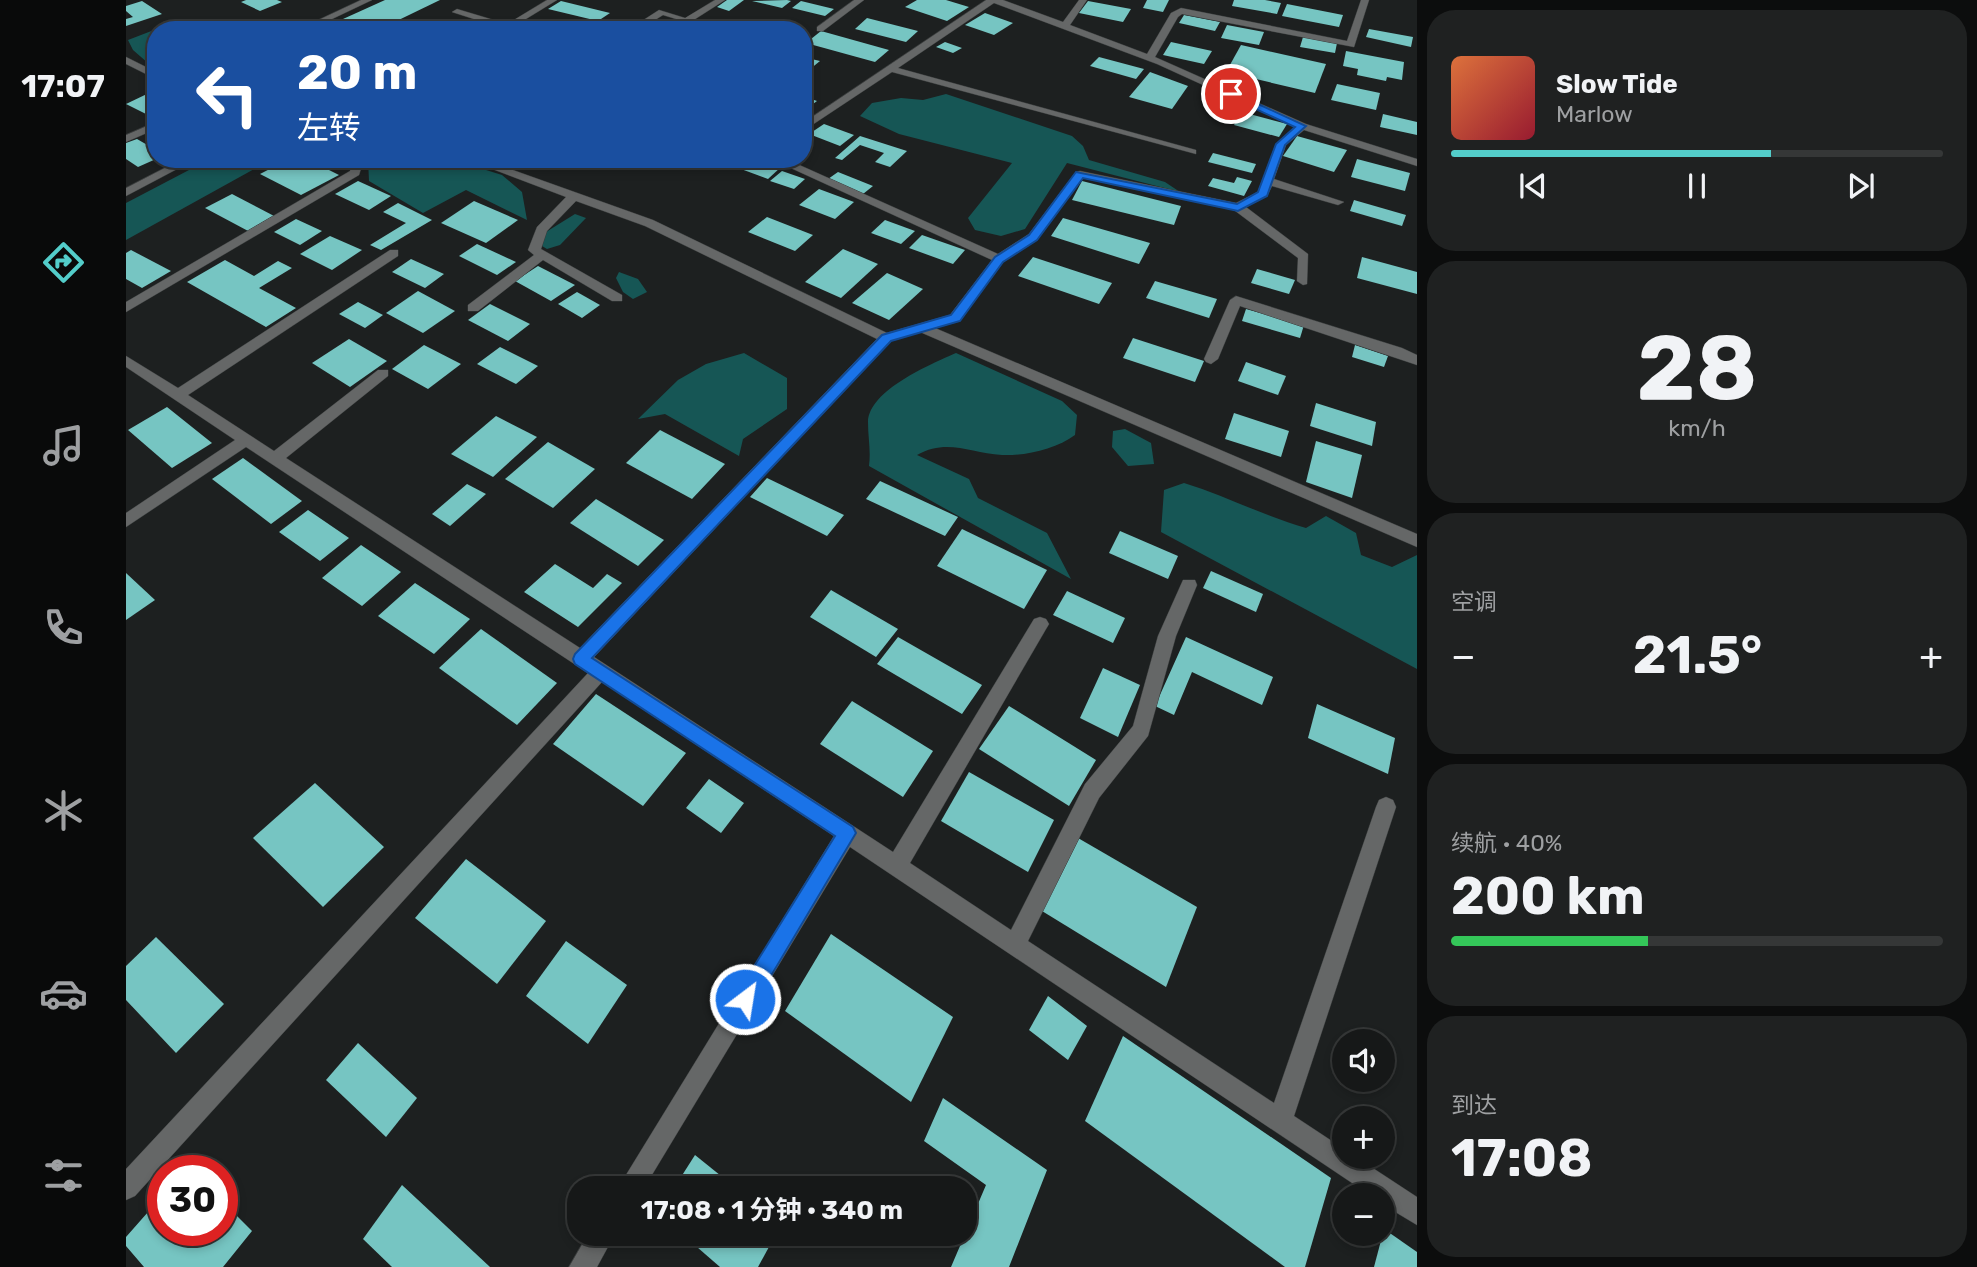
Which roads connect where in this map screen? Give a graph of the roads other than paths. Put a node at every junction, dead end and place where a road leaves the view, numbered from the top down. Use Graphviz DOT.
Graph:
graph roads {
  1 [pos="368,0"];
  2 [pos="552,0"];
  3 [pos="722,0"];
  4 [pos="860,0"];
  5 [pos="994,0"];
  6 [pos="1083,0"];
  7 [pos="1365,0"];
  8 [pos="457,12"];
  9 [pos="321,21"];
  10 [pos="488,21"];
  11 [pos="518,21"];
  12 [pos="647,21"];
  13 [pos="685,21"];
  14 [pos="685,21"];
  15 [pos="1065,26"];
  16 [pos="820,29"];
  17 [pos="1149,58"];
  18 [pos="129,64"];
  19 [pos="891,69"];
  20 [pos="147,72"];
  21 [pos="812,122"];
  22 [pos="1301,126"];
  23 [pos="147,129"];
  24 [pos="126,139"];
  25 [pos="1192,152"];
  26 [pos="1417,163"];
  27 [pos="174,168"];
  28 [pos="356,168"];
  29 [pos="496,168"];
  30 [pos="796,168"];
  31 [pos="1268,181"];
  32 [pos="126,193"];
  33 [pos="574,196"];
  34 [pos="1338,202"];
  35 [pos="1238,207"];
  36 [pos="394,253"];
  37 [pos="542,255"];
  38 [pos="999,259"];
  39 [pos="1303,281"];
  40 [pos="617,298"];
  41 [pos="126,308"];
  42 [pos="473,308"];
  43 [pos="922,328"];
  44 [pos="886,338"];
  45 [pos="1211,359"];
  46 [pos="1417,360"];
  47 [pos="126,361"];
  48 [pos="383,373"];
  49 [pos="177,395"];
  50 [pos="246,440"];
  51 [pos="274,458"];
  52 [pos="126,521"];
  53 [pos="1417,541"];
  54 [pos="1189,585"];
  55 [pos="1040,624"];
  56 [pos="581,659"];
  57 [pos="600,672"];
  58 [pos="1386,807"];
  59 [pos="847,833"];
  60 [pos="896,866"];
  61 [pos="1015,945"];
  62 [pos="1280,1122"];
  63 [pos="637,1176"];
  64 [pos="126,1187"];
  65 [pos="1417,1212"];
  66 [pos="595,1246"];
  67 [pos="582,1267"];
  1 -- 9 [label="street"];
  2 -- 11 [label="street"];
  3 -- 14 [label="street"];
  4 -- 16 [label="street"];
  5 -- 15 [label="street"];
  5 -- 19 [label="street"];
  6 -- 15 [label="street"];
  7 -- 17 [label="street"];
  8 -- 10 [label="street"];
  12 -- 13 [label="street"];
  15 -- 17 [label="street"];
  17 -- 22 [label="street"];
  18 -- 20 [label="street"];
  19 -- 21 [label="street"];
  19 -- 25 [label="street"];
  22 -- 26 [label="street"];
  22 -- 31 [label="street"];
  23 -- 24 [label="street"];
  27 -- 32 [label="street"];
  28 -- 41 [label="street"];
  29 -- 33 [label="street"];
  30 -- 38 [label="street"];
  31 -- 34 [label="street"];
  31 -- 35 [label="street"];
  33 -- 37 [label="street"];
  33 -- 44 [label="street"];
  35 -- 38 [label="street"];
  35 -- 39 [label="street"];
  36 -- 49 [label="street"];
  37 -- 40 [label="street"];
  37 -- 42 [label="street"];
  38 -- 43 [label="street"];
  43 -- 44 [label="street"];
  43 -- 53 [label="street"];
  44 -- 56 [label="street"];
  45 -- 46 [label="street"];
  47 -- 49 [label="street"];
  48 -- 51 [label="street"];
  49 -- 50 [label="street"];
  50 -- 51 [label="street"];
  50 -- 52 [label="street"];
  51 -- 56 [label="street"];
  54 -- 61 [label="street"];
  55 -- 60 [label="street"];
  56 -- 57 [label="street"];
  57 -- 59 [label="street"];
  57 -- 64 [label="street"];
  58 -- 62 [label="street"];
  59 -- 60 [label="street"];
  59 -- 63 [label="street"];
  60 -- 61 [label="street"];
  61 -- 62 [label="street"];
  62 -- 65 [label="street"];
  66 -- 67 [label="street"];
}
